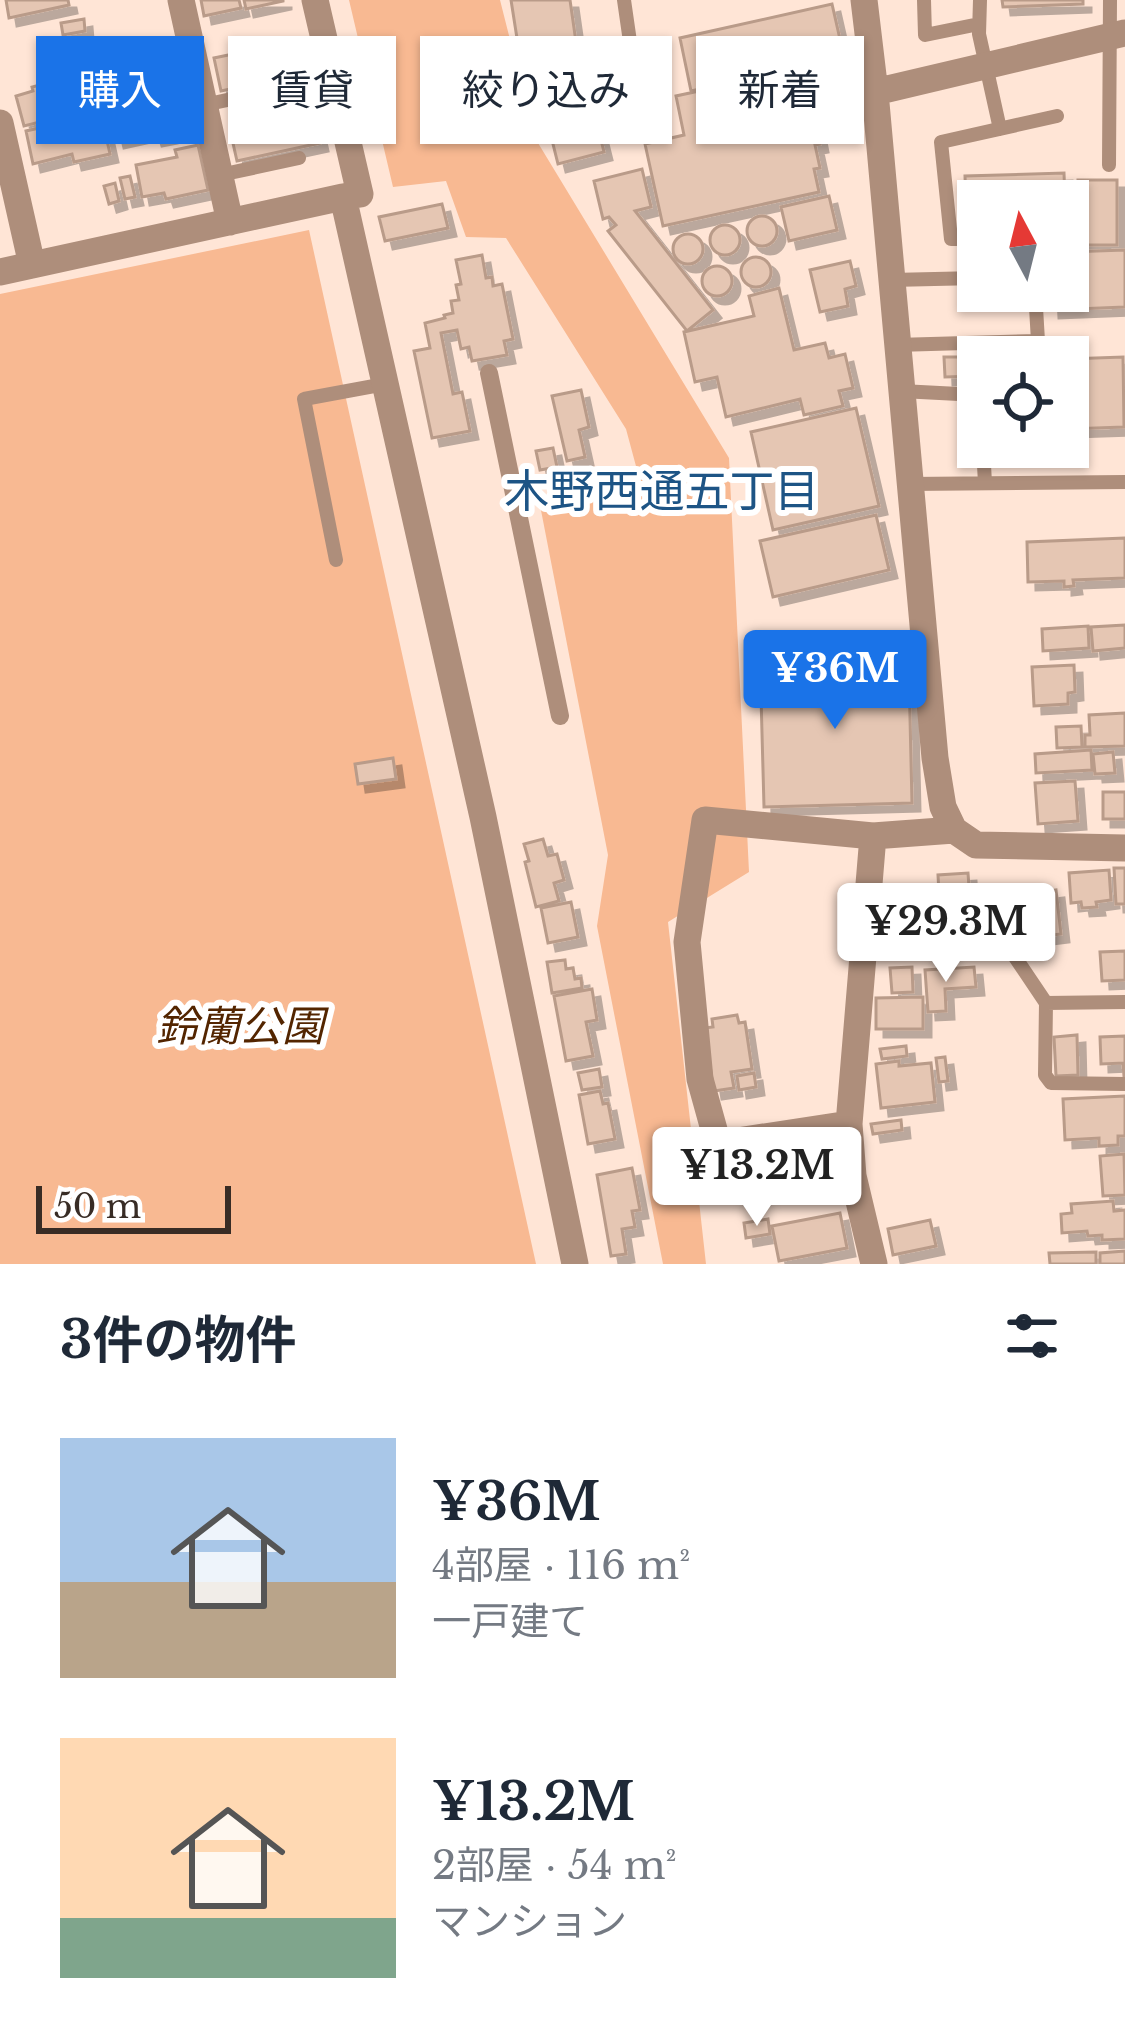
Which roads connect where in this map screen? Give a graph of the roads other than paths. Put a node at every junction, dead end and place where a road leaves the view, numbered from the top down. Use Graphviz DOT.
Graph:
graph roads {
  1 [pos="181,0"];
  2 [pos="316,0"];
  3 [pos="624,0"];
  4 [pos="864,0"];
  5 [pos="924,0"];
  6 [pos="980,0"];
  7 [pos="1110,0"];
  8 [pos="979,24"];
  9 [pos="1118,34"];
  10 [pos="189,36"];
  11 [pos="324,36"];
  12 [pos="629,36"];
  13 [pos="986,65"];
  14 [pos="875,92"];
  15 [pos="228,100"];
  16 [pos="204,105"];
  17 [pos="1057,116"];
  18 [pos="0,123"];
  19 [pos="1000,129"];
  20 [pos="348,144"];
  21 [pos="298,158"];
  22 [pos="1109,165"];
  23 [pos="220,175"];
  24 [pos="343,197"];
  25 [pos="230,222"];
  26 [pos="957,239"];
  27 [pos="32,266"];
  28 [pos="0,272"];
  29 [pos="957,278"];
  30 [pos="891,280"];
  31 [pos="1036,312"];
  32 [pos="896,344"];
  33 [pos="489,374"];
  34 [pos="385,384"];
  35 [pos="901,391"];
  36 [pos="957,394"];
  37 [pos="984,468"];
  38 [pos="1125,482"];
  39 [pos="985,483"];
  40 [pos="909,484"];
  41 [pos="336,560"];
  42 [pos="560,716"];
  43 [pos="954,830"];
  44 [pos="873,836"];
  45 [pos="1125,848"];
  46 [pos="1013,954"];
  47 [pos="1125,1002"];
  48 [pos="1046,1003"];
  49 [pos="1125,1084"];
  50 [pos="849,1124"];
  51 [pos="574,1264"];
  52 [pos="874,1264"];
  1 -- 10 [label="street"];
  2 -- 11 [label="street"];
  3 -- 12 [label="lane"];
  4 -- 14 [label="street"];
  5 -- 8 [label="lane"];
  6 -- 8 [label="lane"];
  7 -- 9 [label="lane"];
  8 -- 13 [label="lane"];
  9 -- 13 [label="street"];
  9 -- 22 [label="lane"];
  13 -- 14 [label="street"];
  13 -- 19 [label="lane"];
  14 -- 30 [label="street"];
  15 -- 16 [label="lane"];
  16 -- 23 [label="street"];
  17 -- 19 [label="lane"];
  18 -- 27 [label="street"];
  19 -- 26 [label="lane"];
  20 -- 24 [label="street"];
  21 -- 23 [label="lane"];
  23 -- 25 [label="street"];
  24 -- 25 [label="street"];
  24 -- 34 [label="street"];
  25 -- 27 [label="street"];
  27 -- 28 [label="street"];
  29 -- 30 [label="lane"];
  30 -- 32 [label="street"];
  31 -- 32 [label="lane"];
  32 -- 35 [label="street"];
  33 -- 42 [label="street"];
  34 -- 41 [label="lane"];
  34 -- 51 [label="street"];
  35 -- 36 [label="lane"];
  35 -- 40 [label="street"];
  37 -- 39 [label="lane"];
  38 -- 39 [label="lane"];
  39 -- 40 [label="lane"];
  40 -- 43 [label="street"];
  43 -- 44 [label="street"];
  43 -- 45 [label="street"];
  44 -- 50 [label="street"];
  44 -- 50 [label="street"];
  46 -- 48 [label="lane"];
  47 -- 48 [label="lane"];
  48 -- 49 [label="lane"];
  50 -- 52 [label="street"];
}
